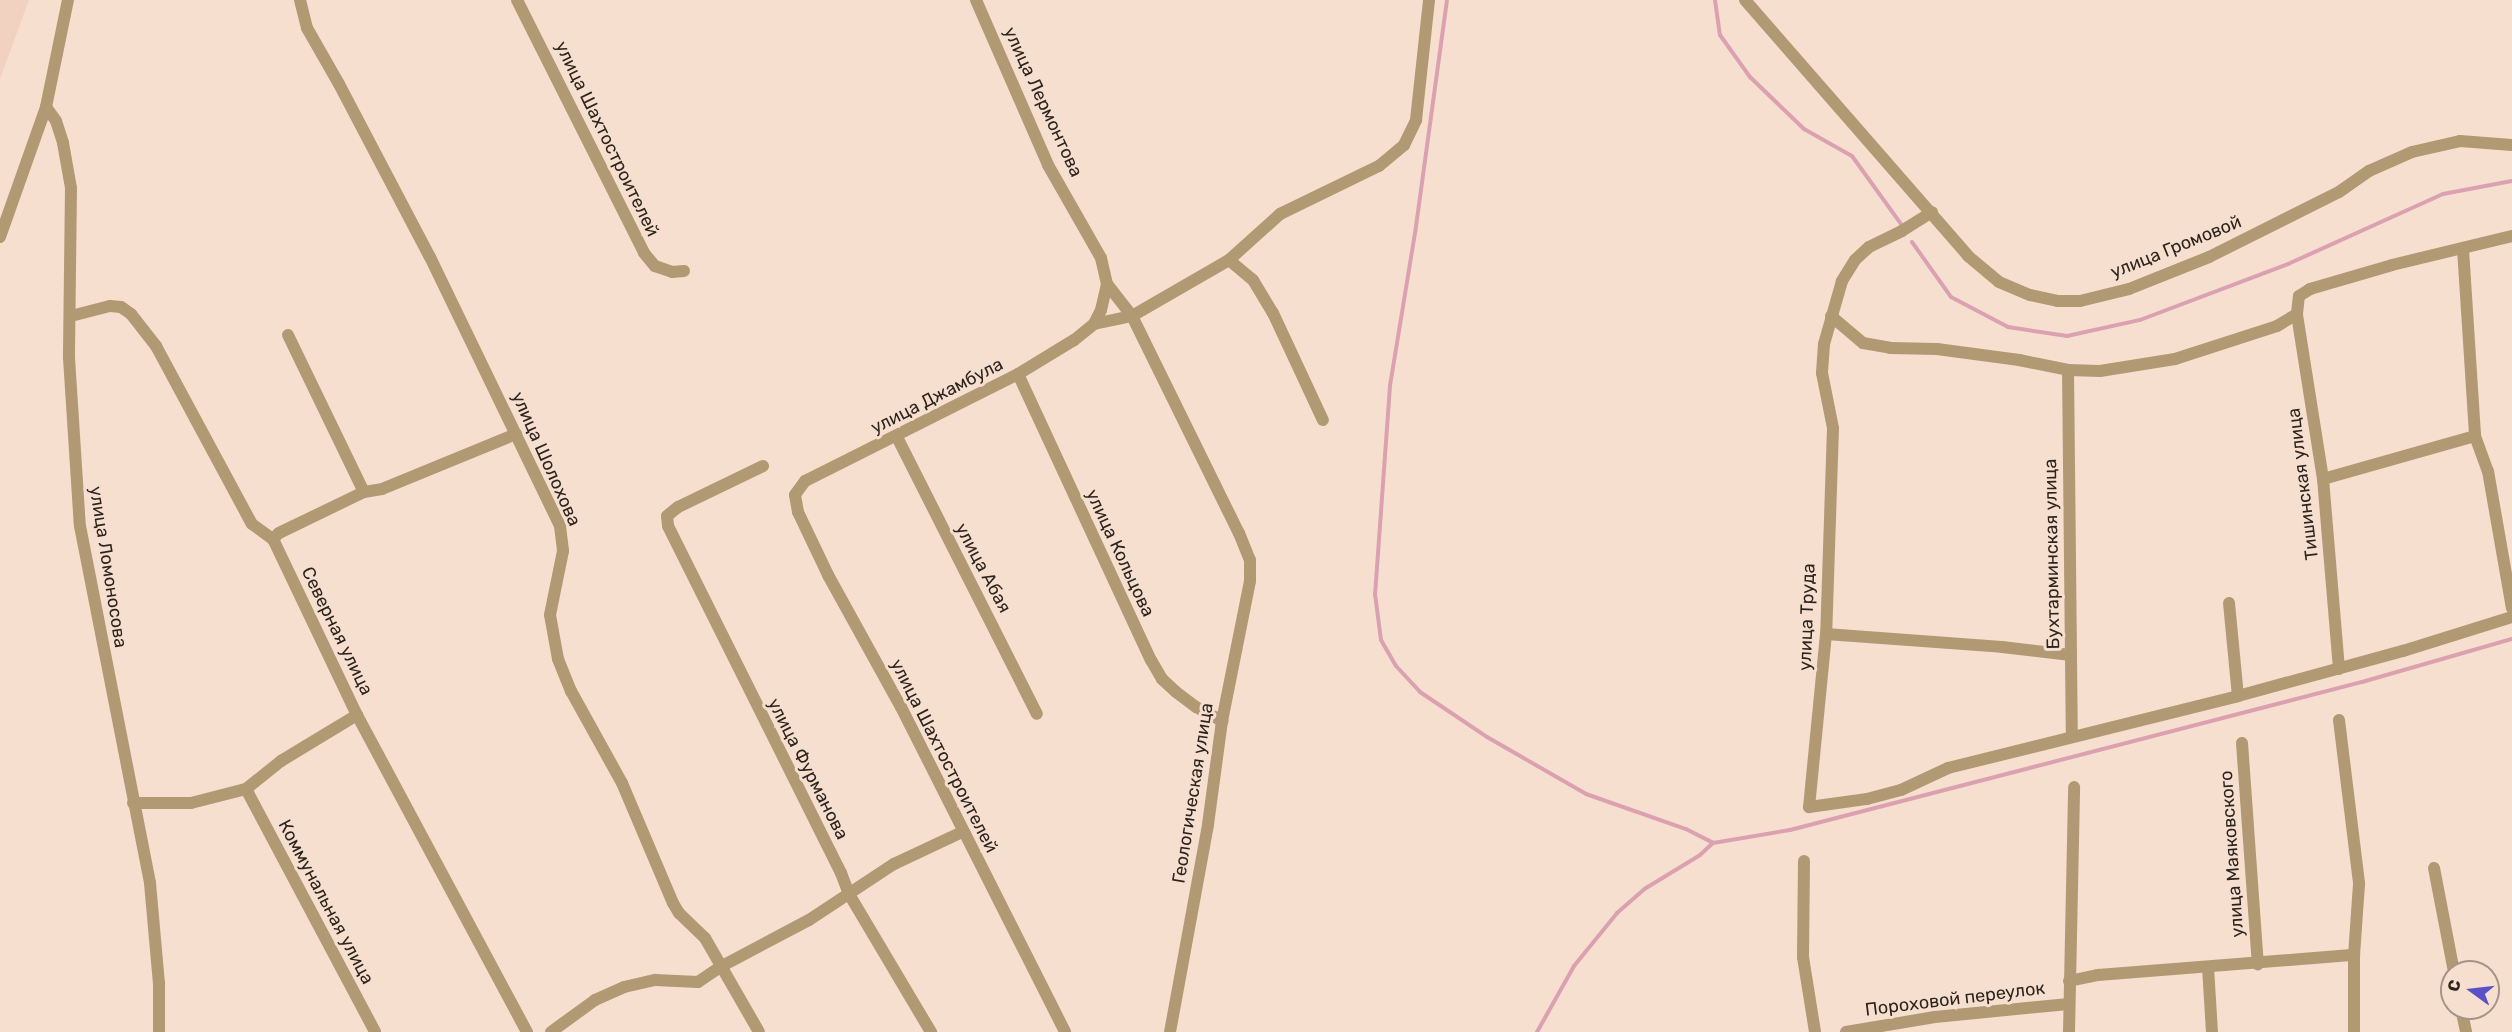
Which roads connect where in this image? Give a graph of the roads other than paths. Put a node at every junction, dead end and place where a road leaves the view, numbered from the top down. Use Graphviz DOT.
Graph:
graph roads {
  1 [pos="68,0"];
  2 [pos="300,0"];
  3 [pos="517,0"];
  4 [pos="976,0"];
  5 [pos="1429,0"];
  6 [pos="1745,0"];
  7 [pos="46,107"];
  8 [pos="2512,145"];
  9 [pos="1932,212"];
  10 [pos="2512,236"];
  11 [pos="0,237"];
  12 [pos="2463,249"];
  13 [pos="1228,260"];
  14 [pos="684,271"];
  15 [pos="1107,284"];
  16 [pos="1101,309"];
  17 [pos="2297,314"];
  18 [pos="71,316"];
  19 [pos="1132,316"];
  20 [pos="1831,316"];
  21 [pos="1094,324"];
  22 [pos="288,336"];
  23 [pos="2068,370"];
  24 [pos="1018,374"];
  25 [pos="1323,420"];
  26 [pos="516,434"];
  27 [pos="2475,436"];
  28 [pos="897,437"];
  29 [pos="763,466"];
  30 [pos="2323,479"];
  31 [pos="364,492"];
  32 [pos="795,495"];
  33 [pos="273,539"];
  34 [pos="1250,560"];
  35 [pos="2229,603"];
  36 [pos="2512,608"];
  37 [pos="2512,616"];
  38 [pos="1827,634"];
  39 [pos="2071,655"];
  40 [pos="2339,669"];
  41 [pos="2238,696"];
  42 [pos="1037,714"];
  43 [pos="357,715"];
  44 [pos="2339,720"];
  45 [pos="1222,721"];
  46 [pos="2072,737"];
  47 [pos="2242,743"];
  48 [pos="2074,787"];
  49 [pos="246,789"];
  50 [pos="133,803"];
  51 [pos="962,832"];
  52 [pos="1804,861"];
  53 [pos="2434,868"];
  54 [pos="849,894"];
  55 [pos="2354,955"];
  56 [pos="2452,960"];
  57 [pos="2258,964"];
  58 [pos="722,966"];
  59 [pos="2208,967"];
  60 [pos="2069,981"];
  61 [pos="2068,1004"];
  62 [pos="159,1032"];
  63 [pos="375,1032"];
  64 [pos="526,1032"];
  65 [pos="551,1032"];
  66 [pos="759,1032"];
  67 [pos="931,1032"];
  68 [pos="1065,1032"];
  69 [pos="1170,1032"];
  70 [pos="1815,1032"];
  71 [pos="1846,1032"];
  72 [pos="2069,1032"];
  73 [pos="2212,1032"];
  74 [pos="2354,1032"];
  1 -- 7 [label="street"];
  2 -- 26 [label="street, улица Шолохова"];
  3 -- 14 [label="street, улица Шахтостроителей"];
  4 -- 15 [label="street, улица Лермонтова"];
  5 -- 13 [label="street"];
  6 -- 9 [label="street, улица Громовой"];
  7 -- 11 [label="street"];
  7 -- 18 [label="street, улица Ломоносова"];
  8 -- 9 [label="street, улица Громовой"];
  9 -- 20 [label="street, улица Труда"];
  10 -- 12 [label="street"];
  12 -- 17 [label="street, Тишинская улица"];
  12 -- 27 [label="street"];
  13 -- 19 [label="street, улица Джамбула"];
  13 -- 25 [label="street"];
  15 -- 16 [label="street, улица Лермонтова"];
  15 -- 19 [label="street, улица Лермонтова"];
  16 -- 21 [label="street, улица Джамбула"];
  17 -- 23 [label="street"];
  17 -- 30 [label="street, Тишинская улица"];
  18 -- 33 [label="street, Северная улица"];
  18 -- 50 [label="street, улица Ломоносова"];
  19 -- 21 [label="street, улица Джамбула"];
  19 -- 34 [label="street, улица Лермонтова"];
  20 -- 23 [label="street"];
  20 -- 38 [label="street, улица Труда"];
  21 -- 24 [label="street, улица Джамбула"];
  22 -- 31 [label="street"];
  23 -- 39 [label="street, Бухтарминская улица"];
  24 -- 28 [label="street, улица Джамбула"];
  24 -- 45 [label="street, улица Кольцова"];
  26 -- 31 [label="street"];
  26 -- 58 [label="street, улица Шолохова"];
  27 -- 30 [label="street"];
  27 -- 36 [label="street"];
  28 -- 32 [label="street, улица Джамбула"];
  28 -- 42 [label="street, улица Абая"];
  29 -- 54 [label="street, улица Фурманова"];
  30 -- 40 [label="street, Тишинская улица"];
  31 -- 33 [label="street"];
  32 -- 51 [label="street, улица Шахтостроителей"];
  33 -- 43 [label="street, Северная улица"];
  34 -- 45 [label="street, Геологическая улица"];
  35 -- 41 [label="street"];
  37 -- 40 [label="street"];
  38 -- 39 [label="street"];
  38 -- 46 [label="street, улица Труда"];
  39 -- 46 [label="street, Бухтарминская улица"];
  40 -- 41 [label="street"];
  41 -- 46 [label="street"];
  43 -- 49 [label="street"];
  43 -- 64 [label="street, Северная улица"];
  44 -- 55 [label="street"];
  45 -- 69 [label="street, Геологическая улица"];
  47 -- 57 [label="street, улица Маяковского"];
  48 -- 60 [label="street"];
  49 -- 50 [label="street"];
  49 -- 63 [label="street, Коммунальная улица"];
  50 -- 62 [label="street, улица Ломоносова"];
  51 -- 54 [label="street"];
  51 -- 68 [label="street, улица Шахтостроителей"];
  52 -- 70 [label="street"];
  53 -- 56 [label="street"];
  54 -- 58 [label="street"];
  54 -- 67 [label="street, улица Фурманова"];
  55 -- 57 [label="street"];
  55 -- 74 [label="street"];
  57 -- 59 [label="street"];
  58 -- 65 [label="street"];
  58 -- 66 [label="street, улица Шолохова"];
  59 -- 60 [label="street"];
  59 -- 73 [label="street"];
  60 -- 61 [label="street"];
  61 -- 71 [label="street, Пороховой переулок"];
  61 -- 72 [label="street"];
}
